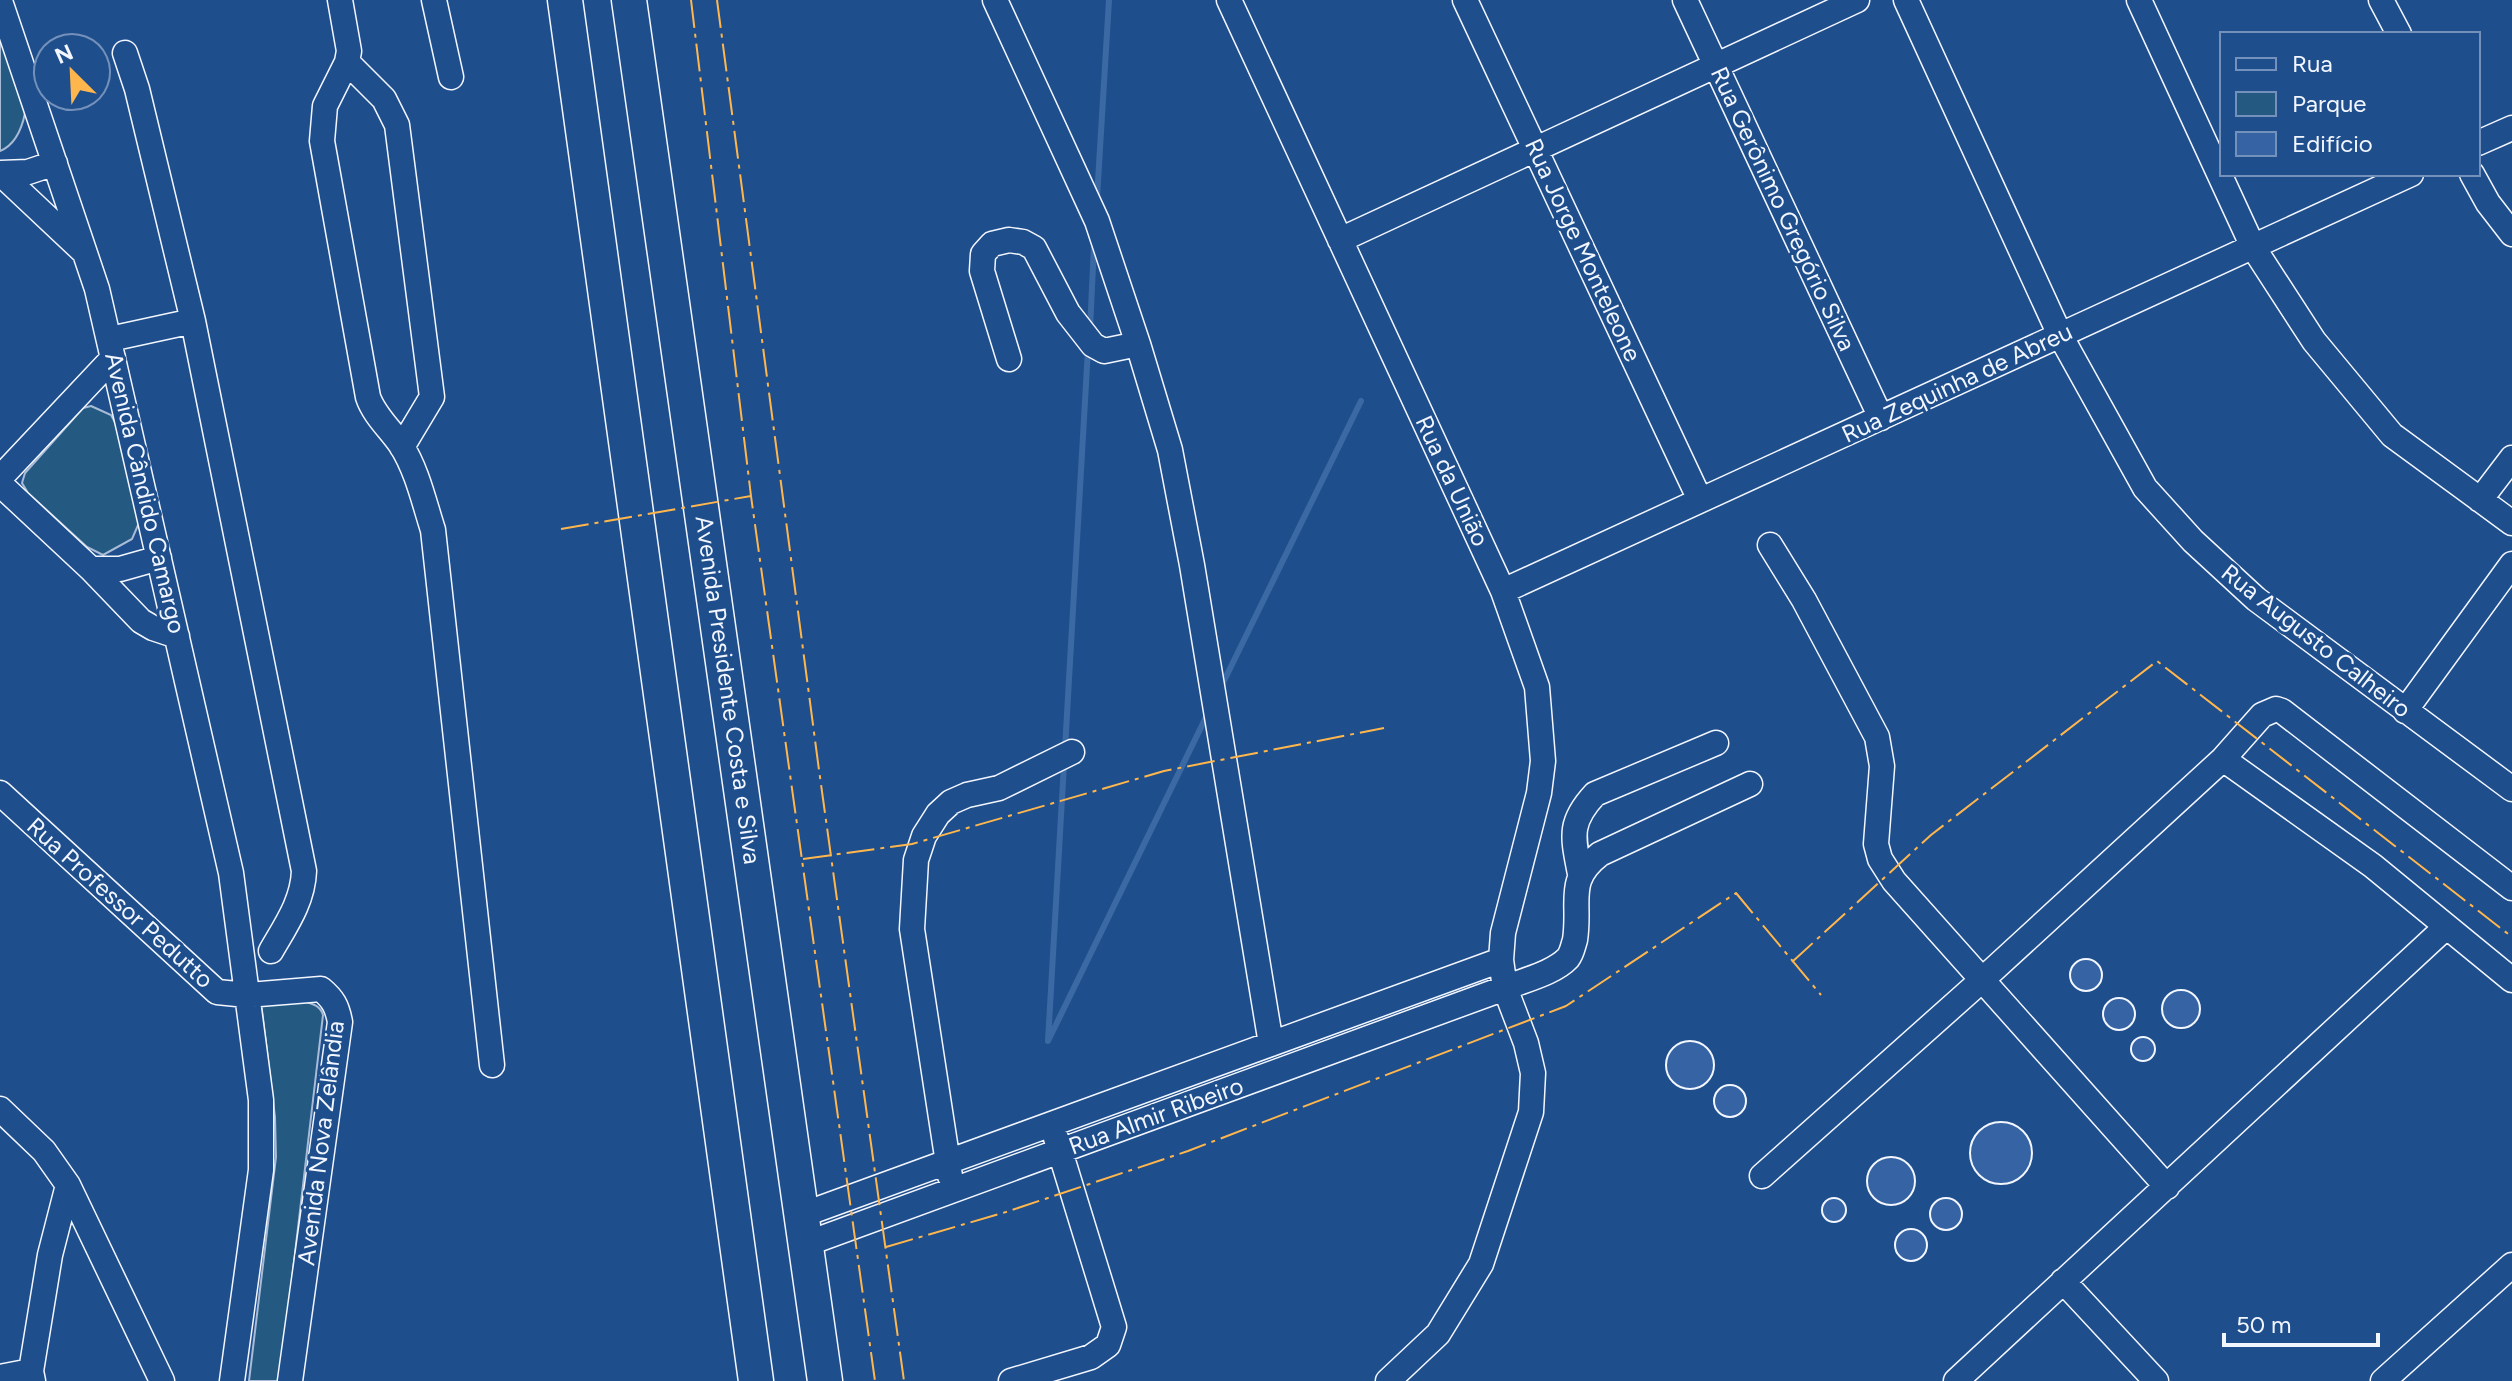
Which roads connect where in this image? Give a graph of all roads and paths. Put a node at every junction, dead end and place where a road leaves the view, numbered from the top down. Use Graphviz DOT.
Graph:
graph roads {
  1 [pos="340,0"];
  2 [pos="434,0"];
  3 [pos="565,0"];
  4 [pos="995,0"];
  5 [pos="1229,0"];
  6 [pos="1465,0"];
  7 [pos="1685,0"];
  8 [pos="1857,0"];
  9 [pos="1906,0"];
  10 [pos="2139,0"];
  11 [pos="2381,0"];
  12 [pos="0,1"];
  13 [pos="634,9"];
  14 [pos="2398,32"];
  15 [pos="125,53"];
  16 [pos="347,62"];
  17 [pos="1715,66"];
  18 [pos="451,77"];
  19 [pos="2512,128"];
  20 [pos="2480,142"];
  21 [pos="1535,149"];
  22 [pos="55,163"];
  23 [pos="0,173"];
  24 [pos="2220,176"];
  25 [pos="2220,176"];
  26 [pos="2407,176"];
  27 [pos="2473,176"];
  28 [pos="2512,234"];
  29 [pos="1340,240"];
  30 [pos="2253,247"];
  31 [pos="86,253"];
  32 [pos="193,321"];
  33 [pos="2060,335"];
  34 [pos="1138,344"];
  35 [pos="111,348"];
  36 [pos="1009,359"];
  37 [pos="1881,418"];
  38 [pos="402,447"];
  39 [pos="2512,458"];
  40 [pos="0,478"];
  41 [pos="0,484"];
  42 [pos="1700,500"];
  43 [pos="2480,500"];
  44 [pos="2512,523"];
  45 [pos="1770,545"];
  46 [pos="159,558"];
  47 [pos="2512,564"];
  48 [pos="91,569"];
  49 [pos="1503,591"];
  50 [pos="177,636"];
  51 [pos="2405,711"];
  52 [pos="1716,743"];
  53 [pos="1072,752"];
  54 [pos="2223,759"];
  55 [pos="1750,784"];
  56 [pos="2512,789"];
  57 [pos="0,793"];
  58 [pos="1580,874"];
  59 [pos="2512,888"];
  60 [pos="2446,927"];
  61 [pos="271,951"];
  62 [pos="1501,960"];
  63 [pos="1982,980"];
  64 [pos="2512,980"];
  65 [pos="1505,988"];
  66 [pos="247,995"];
  67 [pos="1271,1044"];
  68 [pos="492,1065"];
  69 [pos="0,1109"];
  70 [pos="1052,1124"];
  71 [pos="1060,1151"];
  72 [pos="947,1162"];
  73 [pos="1762,1176"];
  74 [pos="68,1185"];
  75 [pos="2167,1187"];
  76 [pos="952,1191"];
  77 [pos="804,1230"];
  78 [pos="2512,1265"];
  79 [pos="2063,1281"];
  80 [pos="32,1376"];
  81 [pos="0,1377"];
  82 [pos="162,1381"];
  83 [pos="232,1381"];
  84 [pos="290,1381"];
  85 [pos="756,1381"];
  86 [pos="825,1381"];
  87 [pos="1011,1381"];
  88 [pos="1388,1381"];
  89 [pos="1956,1381"];
  90 [pos="2156,1381"];
  91 [pos="2383,1381"];
  1 -- 16 [label="street"];
  2 -- 18 [label="street"];
  3 -- 85 [label="highway"];
  4 -- 34 [label="street"];
  5 -- 29 [label="street, Rua da União"];
  6 -- 21 [label="street, Rua Jorge Monteleone"];
  7 -- 17 [label="street, Rua Gerônimo Gregório Silva"];
  8 -- 17 [label="street"];
  9 -- 33 [label="street, Rua Augusto Calheiro"];
  10 -- 24 [label="street"];
  11 -- 14 [label="street"];
  12 -- 22 [label="street, Avenida Cândido Camargo"];
  13 -- 77 [label="highway, Avenida Presidente Costa e Silva"];
  15 -- 32 [label="street"];
  16 -- 38 [label="street"];
  16 -- 38 [label="street"];
  17 -- 21 [label="street"];
  17 -- 37 [label="street, Rua Gerônimo Gregório Silva"];
  19 -- 20 [label="street"];
  21 -- 29 [label="street"];
  21 -- 42 [label="street, Rua Jorge Monteleone"];
  22 -- 23 [label="street"];
  22 -- 31 [label="street, Avenida Cândido Camargo"];
  23 -- 31 [label="street"];
  25 -- 30 [label="street"];
  26 -- 30 [label="street, Rua Zequinha de Abreu"];
  27 -- 28 [label="street"];
  29 -- 49 [label="street, Rua da União"];
  30 -- 33 [label="street, Rua Zequinha de Abreu"];
  30 -- 43 [label="street"];
  31 -- 35 [label="street, Avenida Cândido Camargo"];
  32 -- 35 [label="street"];
  32 -- 61 [label="street"];
  33 -- 37 [label="street, Rua Zequinha de Abreu"];
  33 -- 51 [label="street, Rua Augusto Calheiro"];
  34 -- 36 [label="street"];
  34 -- 67 [label="street"];
  35 -- 40 [label="street"];
  35 -- 46 [label="street, Avenida Cândido Camargo"];
  37 -- 42 [label="street, Rua Zequinha de Abreu"];
  38 -- 68 [label="street"];
  39 -- 43 [label="street"];
  41 -- 48 [label="street"];
  42 -- 49 [label="street, Rua Zequinha de Abreu"];
  43 -- 44 [label="street"];
  45 -- 63 [label="street"];
  46 -- 48 [label="street"];
  46 -- 50 [label="street, Avenida Cândido Camargo"];
  47 -- 51 [label="street"];
  48 -- 50 [label="street"];
  49 -- 62 [label="street, Rua da União"];
  50 -- 66 [label="street, Avenida Cândido Camargo"];
  51 -- 56 [label="street, Rua Augusto Calheiro"];
  52 -- 58 [label="street"];
  53 -- 72 [label="street"];
  54 -- 59 [label="street"];
  54 -- 60 [label="street"];
  54 -- 63 [label="street"];
  55 -- 58 [label="street"];
  57 -- 66 [label="street, Rua Professor Pedutto"];
  58 -- 65 [label="street, Rua Almir Ribeiro"];
  60 -- 64 [label="street"];
  60 -- 75 [label="street"];
  62 -- 65 [label="street, Rua da União"];
  62 -- 67 [label="street, Rua Almir Ribeiro"];
  63 -- 73 [label="street"];
  63 -- 75 [label="street"];
  65 -- 71 [label="street, Rua Almir Ribeiro"];
  65 -- 88 [label="street, Rua da União"];
  66 -- 83 [label="street"];
  66 -- 84 [label="street, Avenida Nova Zelândia"];
  67 -- 70 [label="street, Rua Almir Ribeiro"];
  69 -- 74 [label="street"];
  70 -- 71 [label="street"];
  70 -- 72 [label="street, Rua Almir Ribeiro"];
  71 -- 76 [label="street, Rua Almir Ribeiro"];
  71 -- 87 [label="street"];
  72 -- 76 [label="street"];
  72 -- 77 [label="street, Rua Almir Ribeiro"];
  74 -- 80 [label="street"];
  74 -- 82 [label="street"];
  75 -- 79 [label="street"];
  76 -- 77 [label="street, Rua Almir Ribeiro"];
  77 -- 86 [label="highway, Avenida Presidente Costa e Silva"];
  78 -- 91 [label="street"];
  79 -- 89 [label="street"];
  79 -- 90 [label="street"];
  80 -- 81 [label="street"];
}
